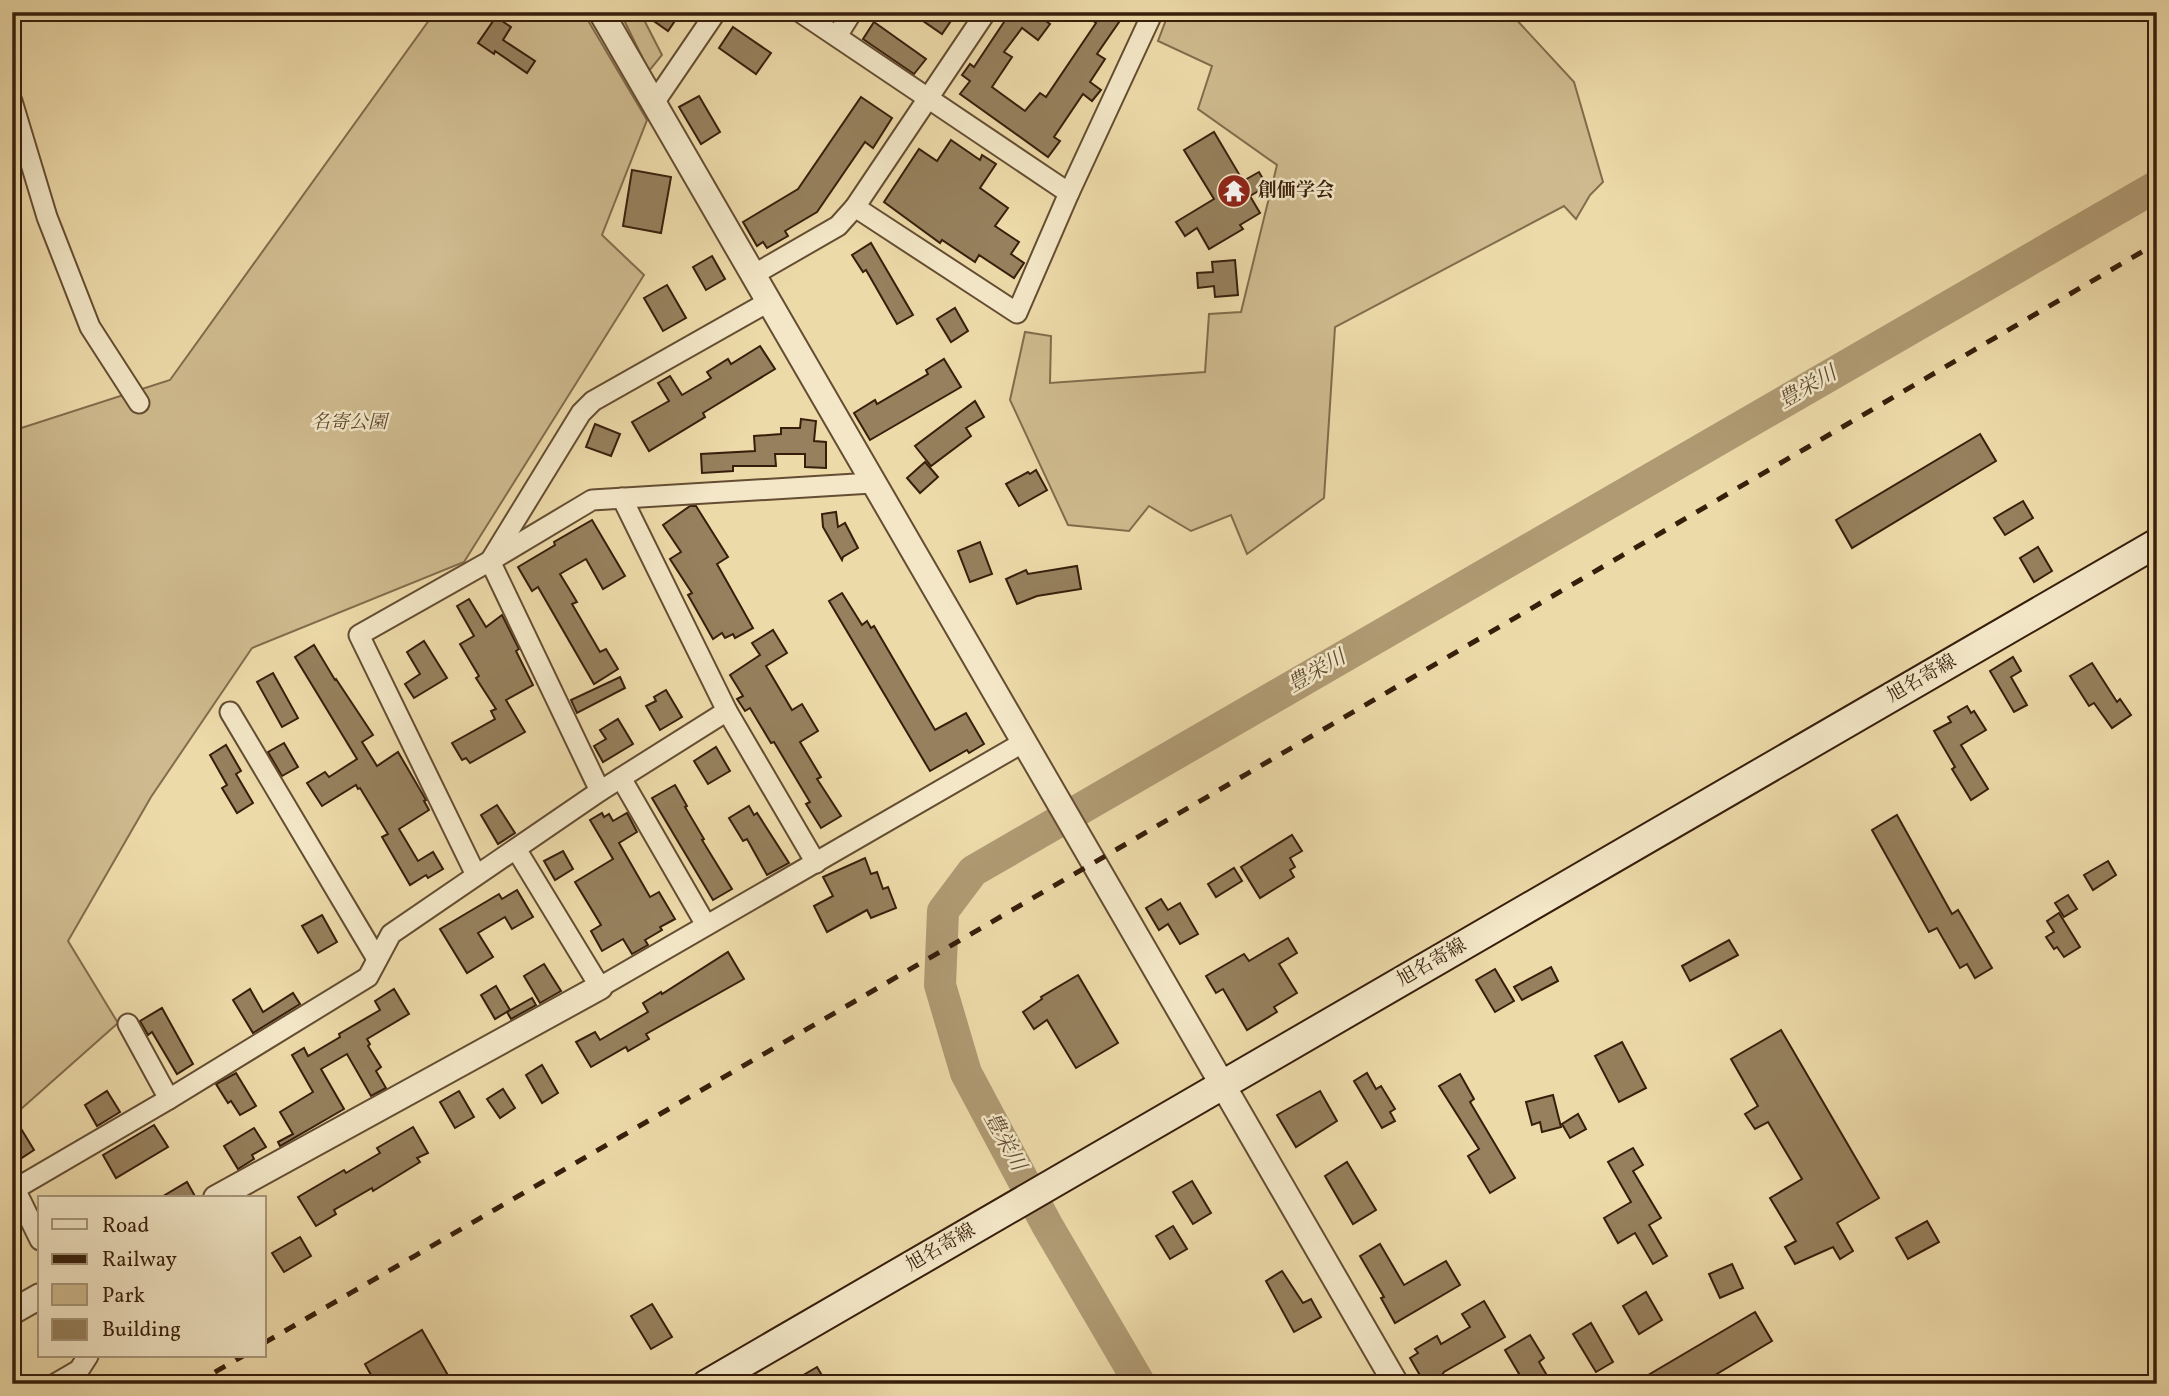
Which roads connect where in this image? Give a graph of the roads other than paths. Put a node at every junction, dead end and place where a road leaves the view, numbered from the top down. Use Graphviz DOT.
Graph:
graph roads {
  1 [pos="601,12"];
  2 [pos="716,12"];
  3 [pos="800,12"];
  4 [pos="852,12"];
  5 [pos="986,12"];
  6 [pos="1153,12"];
  7 [pos="836,36"];
  8 [pos="928,99"];
  9 [pos="12,101"];
  10 [pos="654,103"];
  11 [pos="1069,193"];
  12 [pos="855,207"];
  13 [pos="753,275"];
  14 [pos="768,302"];
  15 [pos="139,403"];
  16 [pos="872,483"];
  17 [pos="622,498"];
  18 [pos="2157,543"];
  19 [pos="490,561"];
  20 [pos="727,711"];
  21 [pos="230,712"];
  22 [pos="1024,743"];
  23 [pos="621,778"];
  24 [pos="600,791"];
  25 [pos="516,849"];
  26 [pos="816,863"];
  27 [pos="476,875"];
  28 [pos="706,925"];
  29 [pos="377,959"];
  30 [pos="600,987"];
  31 [pos="128,1024"];
  32 [pos="1222,1084"];
  33 [pos="169,1099"];
  34 [pos="220,1196"];
  35 [pos="38,1236"];
  36 [pos="38,1297"];
  37 [pos="12,1312"];
  38 [pos="87,1358"];
  39 [pos="55,1384"];
  40 [pos="707,1384"];
  41 [pos="1396,1384"];
  1 -- 10 [label="street"];
  2 -- 10 [label="street"];
  3 -- 7 [label="street"];
  4 -- 7 [label="street"];
  5 -- 8 [label="street"];
  6 -- 11 [label="street"];
  7 -- 8 [label="street"];
  8 -- 11 [label="street"];
  8 -- 12 [label="street"];
  9 -- 15 [label="street"];
  10 -- 13 [label="street"];
  11 -- 12 [label="street"];
  12 -- 13 [label="street"];
  13 -- 14 [label="street"];
  14 -- 16 [label="street"];
  14 -- 19 [label="street"];
  16 -- 17 [label="street"];
  16 -- 22 [label="street"];
  17 -- 19 [label="street"];
  17 -- 20 [label="street"];
  18 -- 32 [label="main road, 旭名寄線"];
  19 -- 24 [label="street"];
  19 -- 27 [label="street"];
  20 -- 23 [label="street"];
  20 -- 26 [label="street"];
  21 -- 29 [label="street"];
  22 -- 26 [label="street"];
  22 -- 32 [label="street"];
  23 -- 24 [label="street"];
  23 -- 28 [label="street"];
  24 -- 25 [label="street"];
  25 -- 27 [label="street"];
  25 -- 30 [label="street"];
  26 -- 28 [label="street"];
  27 -- 29 [label="street"];
  28 -- 30 [label="street"];
  29 -- 33 [label="street"];
  30 -- 34 [label="street"];
  31 -- 33 [label="street"];
  32 -- 40 [label="main road, 旭名寄線"];
  32 -- 41 [label="street"];
  33 -- 35 [label="street"];
  36 -- 37 [label="street"];
  38 -- 39 [label="street"];
}
